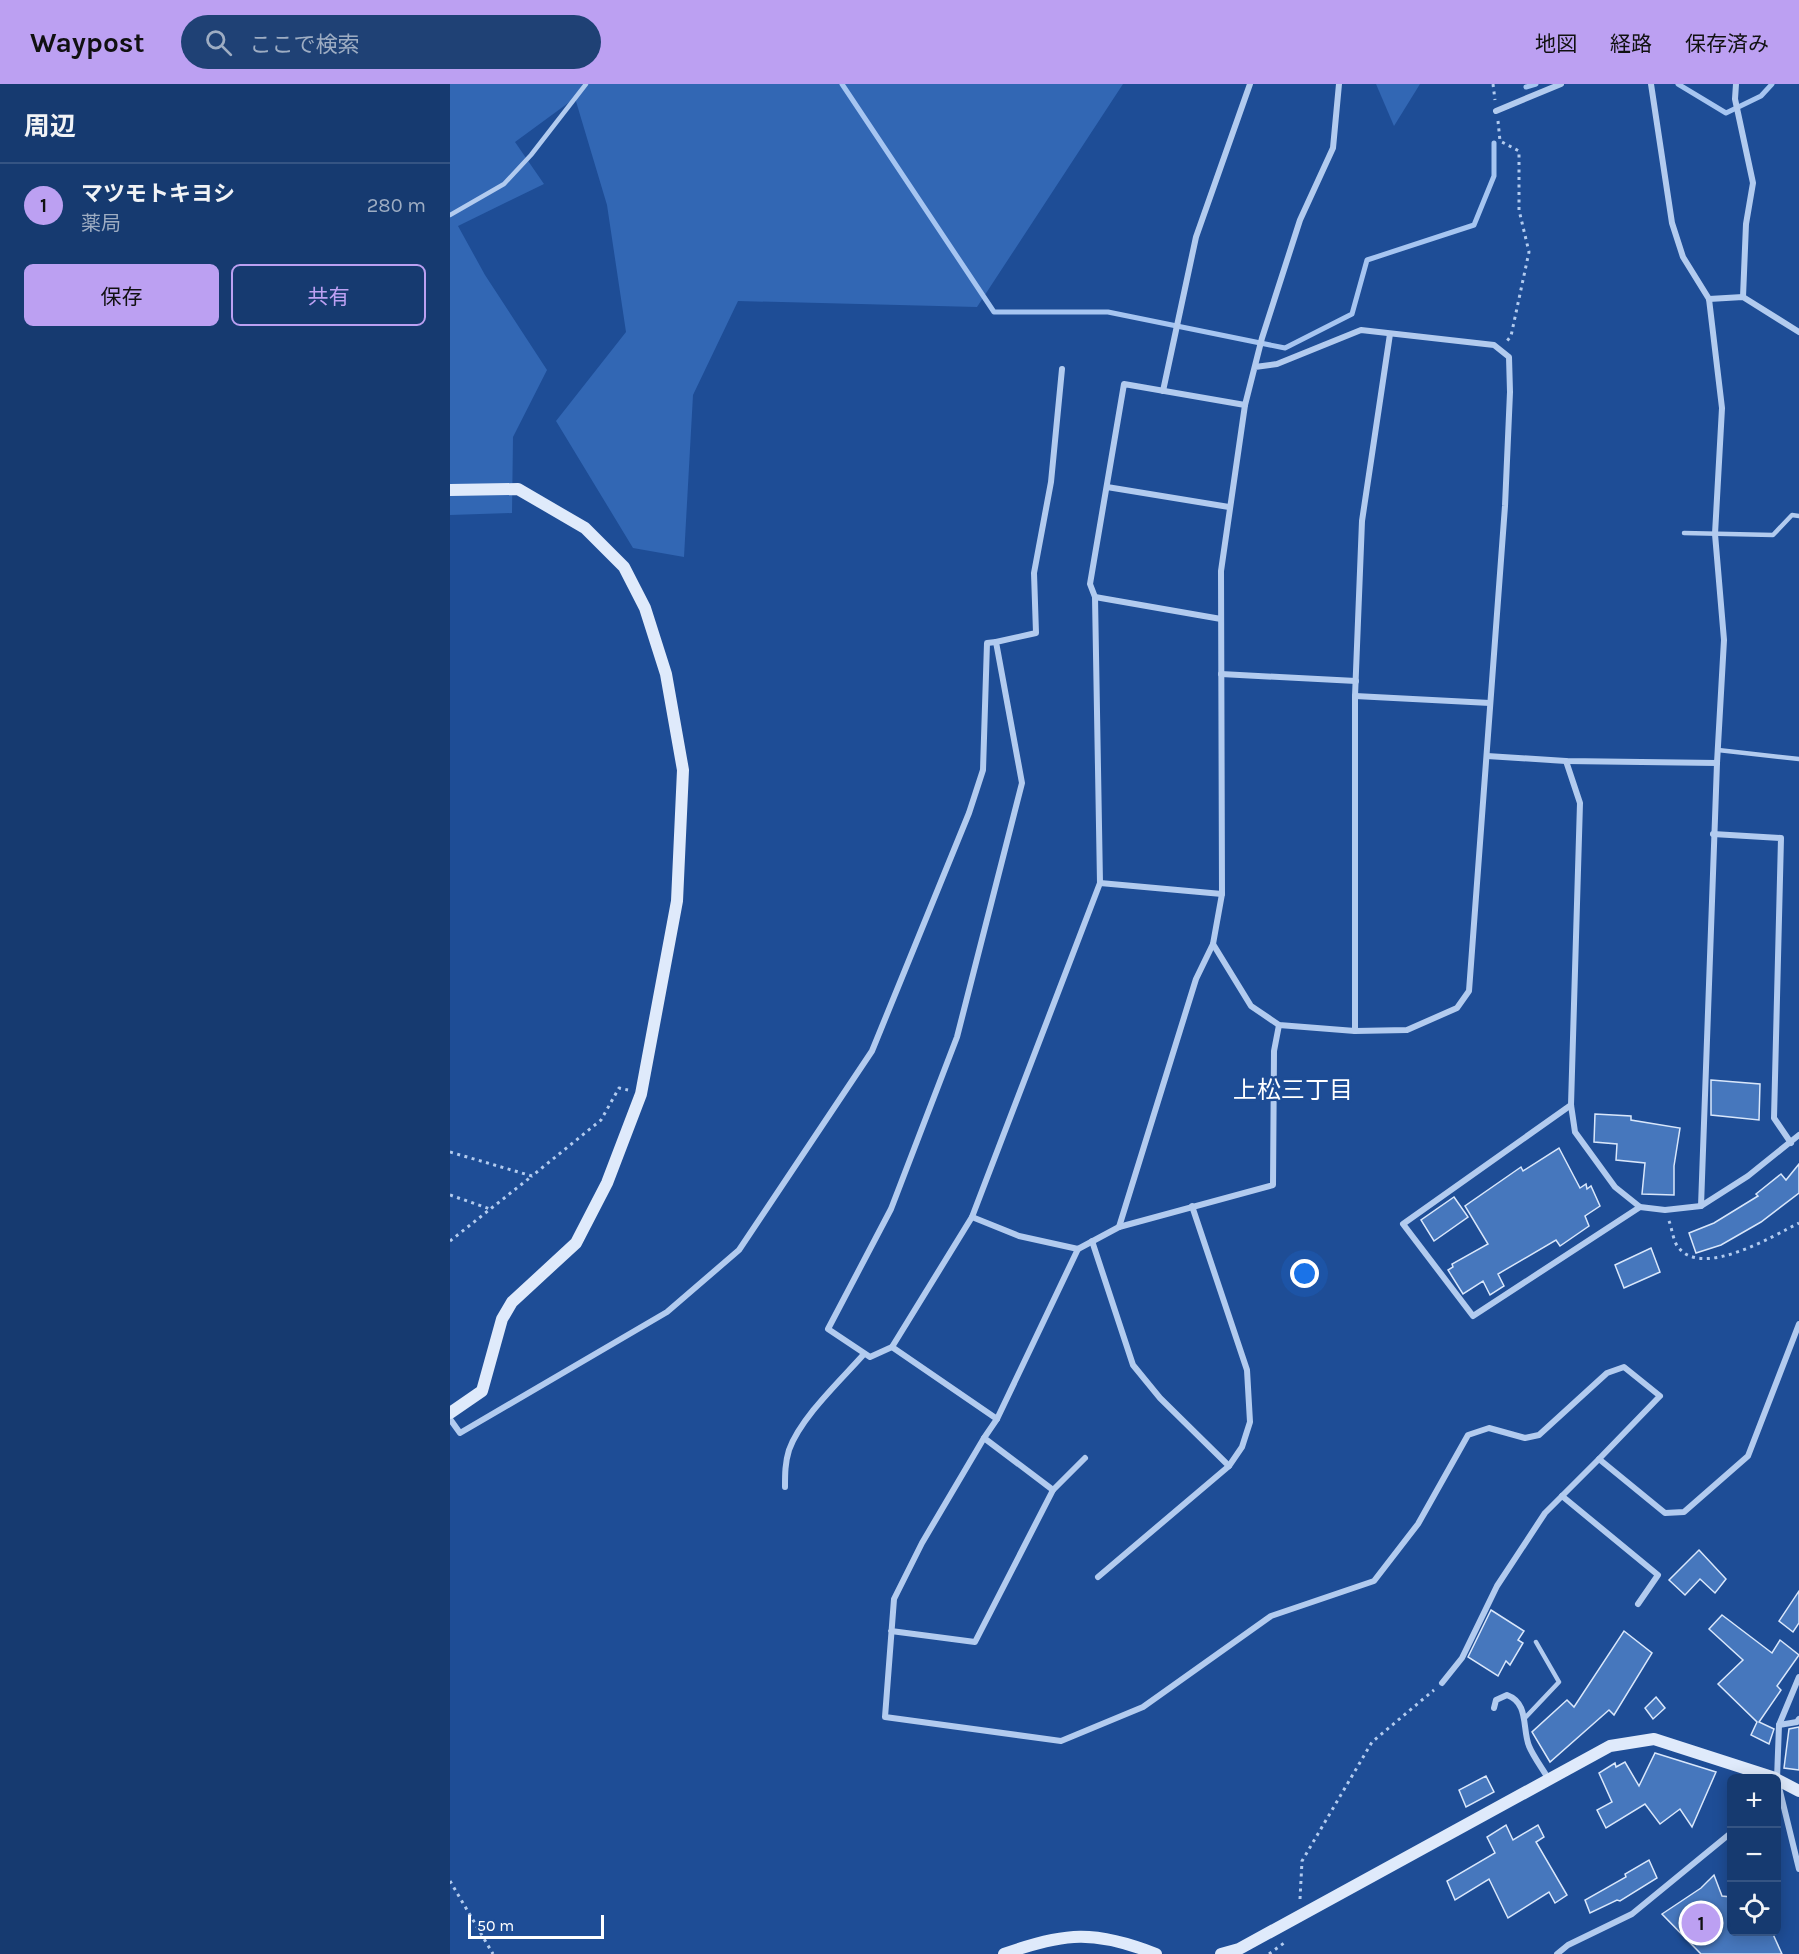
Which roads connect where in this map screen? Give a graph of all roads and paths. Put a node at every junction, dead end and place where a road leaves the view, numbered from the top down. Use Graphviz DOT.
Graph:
graph roads {
  1 [pos="586,84"];
  2 [pos="1250,84"];
  3 [pos="1339,84"];
  4 [pos="1493,84"];
  5 [pos="1561,84"];
  6 [pos="1651,84"];
  7 [pos="1736,84"];
  8 [pos="1496,111"];
  9 [pos="450,215"];
  10 [pos="1743,297"];
  11 [pos="1709,299"];
  12 [pos="1799,332"];
  13 [pos="1390,334"];
  14 [pos="1500,350"];
  15 [pos="1255,368"];
  16 [pos="1062,369"];
  17 [pos="1163,391"];
  18 [pos="1245,405"];
  19 [pos="1107,487"];
  20 [pos="450,490"];
  21 [pos="1229,507"];
  22 [pos="1799,516"];
  23 [pos="1684,533"];
  24 [pos="1715,534"];
  25 [pos="1095,597"];
  26 [pos="1221,619"];
  27 [pos="996,642"];
  28 [pos="1221,674"];
  29 [pos="1356,681"];
  30 [pos="1355,696"];
  31 [pos="1490,703"];
  32 [pos="1718,750"];
  33 [pos="1487,756"];
  34 [pos="1799,759"];
  35 [pos="1566,761"];
  36 [pos="1717,763"];
  37 [pos="1713,834"];
  38 [pos="1100,883"];
  39 [pos="1222,894"];
  40 [pos="1213,944"];
  41 [pos="1280,1025"];
  42 [pos="1355,1031"];
  43 [pos="641,1094"];
  44 [pos="1571,1105"];
  45 [pos="1799,1135"];
  46 [pos="1791,1143"];
  47 [pos="450,1152"];
  48 [pos="532,1176"];
  49 [pos="450,1195"];
  50 [pos="1192,1206"];
  51 [pos="1701,1206"];
  52 [pos="1640,1207"];
  53 [pos="490,1209"];
  54 [pos="1665,1210"];
  55 [pos="972,1217"];
  56 [pos="1799,1223"];
  57 [pos="1119,1227"];
  58 [pos="450,1240"];
  59 [pos="1092,1241"];
  60 [pos="1078,1249"];
  61 [pos="1799,1324"];
  62 [pos="892,1347"];
  63 [pos="864,1354"];
  64 [pos="450,1413"];
  65 [pos="450,1419"];
  66 [pos="998,1419"];
  67 [pos="984,1438"];
  68 [pos="1085,1458"];
  69 [pos="1599,1460"];
  70 [pos="1229,1466"];
  71 [pos="785,1487"];
  72 [pos="1053,1490"];
  73 [pos="1562,1497"];
  74 [pos="1098,1577"];
  75 [pos="1638,1604"];
  76 [pos="891,1631"];
  77 [pos="1536,1642"];
  78 [pos="1799,1677"];
  79 [pos="1442,1683"];
  80 [pos="1494,1708"];
  81 [pos="1524,1719"];
  82 [pos="1799,1719"];
  83 [pos="1779,1725"];
  84 [pos="1761,1774"];
  85 [pos="1776,1774"];
  86 [pos="1549,1780"];
  87 [pos="1781,1782"];
  88 [pos="1799,1791"];
  89 [pos="1781,1803"];
  90 [pos="1727,1835"];
  91 [pos="1799,1869"];
  92 [pos="450,1881"];
  93 [pos="1300,1916"];
  94 [pos="493,1954"];
  95 [pos="1004,1954"];
  96 [pos="1156,1954"];
  97 [pos="1221,1954"];
  98 [pos="1557,1954"];
  1 -- 9 [label="lane"];
  2 -- 17 [label="street"];
  3 -- 15 [label="street"];
  4 -- 8 [label="path"];
  5 -- 8 [label="street"];
  6 -- 11 [label="street"];
  7 -- 10 [label="street"];
  8 -- 14 [label="path"];
  10 -- 11 [label="street"];
  10 -- 12 [label="street"];
  11 -- 24 [label="street"];
  13 -- 14 [label="street"];
  13 -- 15 [label="street"];
  13 -- 29 [label="street"];
  14 -- 31 [label="street"];
  15 -- 18 [label="street"];
  16 -- 27 [label="street"];
  17 -- 18 [label="street"];
  17 -- 19 [label="street"];
  18 -- 21 [label="street"];
  19 -- 21 [label="street"];
  19 -- 25 [label="street"];
  20 -- 43 [label="street"];
  21 -- 26 [label="street"];
  22 -- 24 [label="lane"];
  23 -- 24 [label="lane"];
  24 -- 32 [label="street"];
  25 -- 26 [label="street"];
  25 -- 38 [label="street"];
  26 -- 28 [label="street"];
  27 -- 63 [label="street"];
  27 -- 65 [label="street"];
  28 -- 29 [label="street"];
  28 -- 39 [label="street"];
  29 -- 30 [label="street"];
  30 -- 31 [label="street"];
  30 -- 42 [label="street"];
  31 -- 33 [label="street"];
  32 -- 34 [label="lane"];
  32 -- 36 [label="street"];
  33 -- 35 [label="street"];
  33 -- 42 [label="street"];
  35 -- 36 [label="street"];
  35 -- 44 [label="street"];
  36 -- 37 [label="street"];
  37 -- 46 [label="street"];
  37 -- 51 [label="street"];
  38 -- 39 [label="street"];
  38 -- 55 [label="street"];
  39 -- 40 [label="street"];
  40 -- 41 [label="street"];
  40 -- 57 [label="street"];
  41 -- 42 [label="street"];
  41 -- 50 [label="street"];
  43 -- 48 [label="path"];
  43 -- 64 [label="street"];
  44 -- 52 [label="street"];
  44 -- 52 [label="street"];
  45 -- 46 [label="street"];
  46 -- 51 [label="street"];
  47 -- 48 [label="path"];
  48 -- 53 [label="path"];
  49 -- 53 [label="path"];
  50 -- 57 [label="street"];
  50 -- 70 [label="street"];
  51 -- 54 [label="street"];
  52 -- 54 [label="street"];
  53 -- 58 [label="path"];
  54 -- 56 [label="path"];
  55 -- 60 [label="street"];
  55 -- 62 [label="street"];
  57 -- 59 [label="street"];
  59 -- 60 [label="street"];
  59 -- 70 [label="street"];
  60 -- 66 [label="street"];
  61 -- 69 [label="street"];
  62 -- 63 [label="street"];
  62 -- 66 [label="street"];
  63 -- 71 [label="street"];
  66 -- 67 [label="street"];
  67 -- 72 [label="street"];
  67 -- 76 [label="street"];
  68 -- 72 [label="street"];
  69 -- 73 [label="street"];
  69 -- 76 [label="street"];
  70 -- 74 [label="street"];
  72 -- 76 [label="street"];
  73 -- 75 [label="street"];
  73 -- 79 [label="street"];
  77 -- 81 [label="lane"];
  78 -- 83 [label="street"];
  79 -- 93 [label="path"];
  80 -- 81 [label="street"];
  81 -- 86 [label="street"];
  82 -- 83 [label="street"];
  83 -- 85 [label="street"];
  84 -- 86 [label="street"];
  86 -- 93 [label="street"];
  87 -- 88 [label="street"];
  89 -- 91 [label="street"];
  90 -- 98 [label="street"];
  92 -- 94 [label="path"];
  93 -- 97 [label="street"];
  95 -- 96 [label="street"];
}
